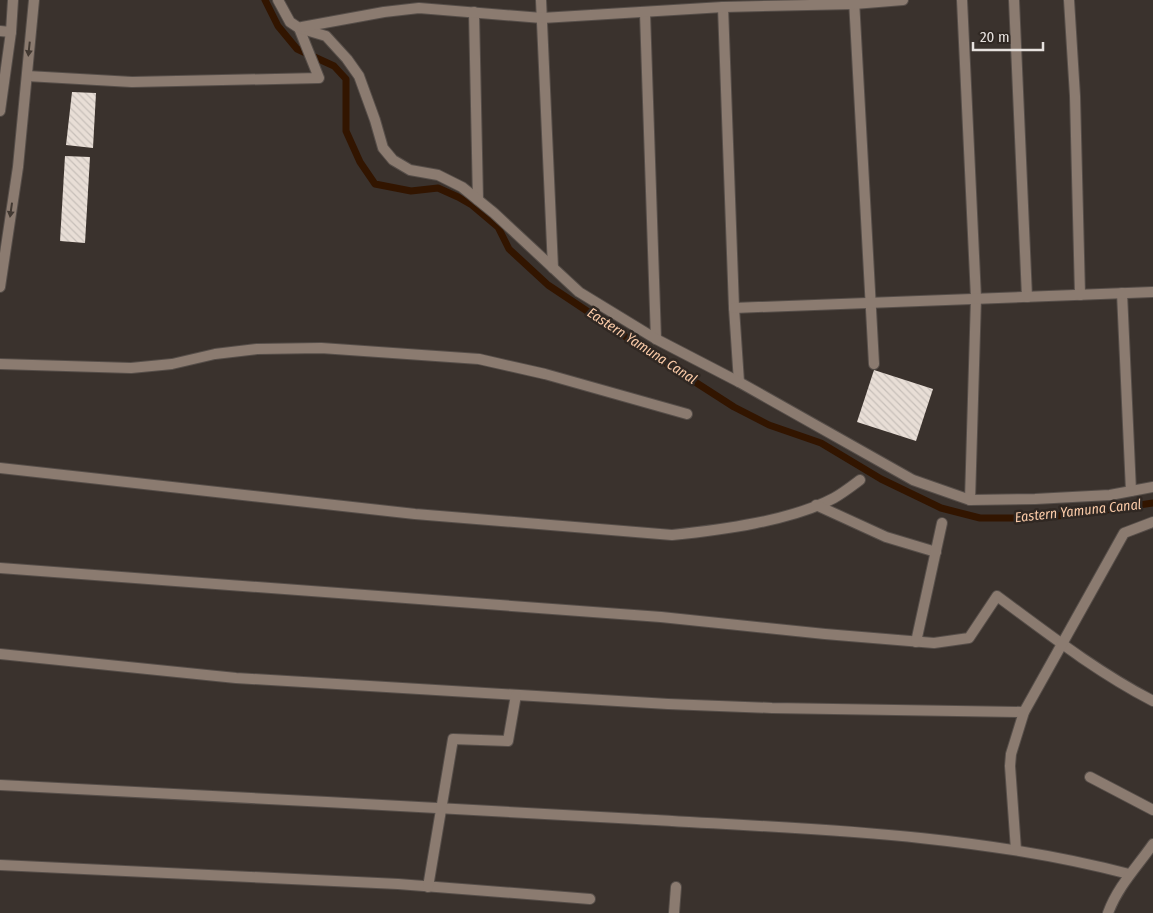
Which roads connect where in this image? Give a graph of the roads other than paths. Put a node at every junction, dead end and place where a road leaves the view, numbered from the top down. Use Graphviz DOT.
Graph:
graph roads {
  1 [pos="13,0"];
  2 [pos="34,0"];
  3 [pos="278,0"];
  4 [pos="541,0"];
  5 [pos="904,0"];
  6 [pos="962,0"];
  7 [pos="1014,0"];
  8 [pos="1069,0"];
  9 [pos="854,2"];
  10 [pos="723,7"];
  11 [pos="474,12"];
  12 [pos="645,13"];
  13 [pos="542,18"];
  14 [pos="299,28"];
  15 [pos="0,31"];
  16 [pos="11,32"];
  17 [pos="27,76"];
  18 [pos="0,111"];
  19 [pos="478,200"];
  20 [pos="553,268"];
  21 [pos="0,287"];
  22 [pos="1153,292"];
  23 [pos="1122,294"];
  24 [pos="1080,295"];
  25 [pos="1027,297"];
  26 [pos="976,298"];
  27 [pos="871,302"];
  28 [pos="734,308"];
  29 [pos="656,339"];
  30 [pos="0,364"];
  31 [pos="874,364"];
  32 [pos="739,382"];
  33 [pos="687,414"];
  34 [pos="0,468"];
  35 [pos="860,480"];
  36 [pos="1153,487"];
  37 [pos="1131,491"];
  38 [pos="970,500"];
  39 [pos="816,505"];
  40 [pos="1153,522"];
  41 [pos="942,523"];
  42 [pos="936,552"];
  43 [pos="0,568"];
  44 [pos="916,642"];
  45 [pos="1063,645"];
  46 [pos="0,654"];
  47 [pos="516,695"];
  48 [pos="1153,701"];
  49 [pos="1024,712"];
  50 [pos="1090,777"];
  51 [pos="0,785"];
  52 [pos="441,808"];
  53 [pos="1153,810"];
  54 [pos="1153,844"];
  55 [pos="1016,850"];
  56 [pos="0,864"];
  57 [pos="1129,874"];
  58 [pos="428,887"];
  59 [pos="676,887"];
  60 [pos="590,899"];
  61 [pos="674,913"];
  62 [pos="1108,913"];
  1 -- 16 [label="street"];
  2 -- 17 [label="street, one-way"];
  3 -- 14 [label="street"];
  4 -- 13 [label="street"];
  5 -- 9 [label="street"];
  6 -- 26 [label="street"];
  7 -- 25 [label="street"];
  8 -- 24 [label="street"];
  9 -- 10 [label="street"];
  9 -- 27 [label="street"];
  10 -- 12 [label="street"];
  10 -- 28 [label="street"];
  11 -- 13 [label="street"];
  11 -- 14 [label="street"];
  11 -- 19 [label="street"];
  12 -- 13 [label="street"];
  12 -- 29 [label="street"];
  13 -- 20 [label="street"];
  14 -- 17 [label="street"];
  14 -- 19 [label="street"];
  15 -- 16 [label="street"];
  16 -- 18 [label="street"];
  17 -- 21 [label="street, one-way"];
  19 -- 20 [label="street"];
  20 -- 29 [label="street"];
  22 -- 23 [label="street"];
  23 -- 24 [label="street"];
  23 -- 37 [label="street"];
  24 -- 25 [label="street"];
  25 -- 26 [label="street"];
  26 -- 27 [label="street"];
  26 -- 38 [label="street"];
  27 -- 28 [label="street"];
  27 -- 31 [label="street"];
  28 -- 32 [label="street"];
  29 -- 32 [label="street"];
  30 -- 33 [label="street"];
  32 -- 38 [label="street"];
  34 -- 39 [label="street"];
  35 -- 39 [label="street"];
  36 -- 37 [label="street"];
  37 -- 38 [label="street"];
  39 -- 42 [label="street"];
  40 -- 45 [label="street"];
  41 -- 42 [label="street"];
  42 -- 44 [label="street"];
  43 -- 44 [label="street"];
  44 -- 45 [label="street"];
  45 -- 48 [label="street"];
  45 -- 49 [label="street"];
  46 -- 47 [label="street"];
  47 -- 49 [label="street"];
  47 -- 52 [label="street"];
  49 -- 55 [label="street"];
  50 -- 53 [label="street"];
  51 -- 52 [label="street"];
  52 -- 55 [label="street"];
  52 -- 58 [label="street"];
  54 -- 57 [label="street"];
  55 -- 57 [label="street"];
  56 -- 58 [label="street"];
  57 -- 62 [label="street"];
  58 -- 60 [label="street"];
  59 -- 61 [label="street"];
}
